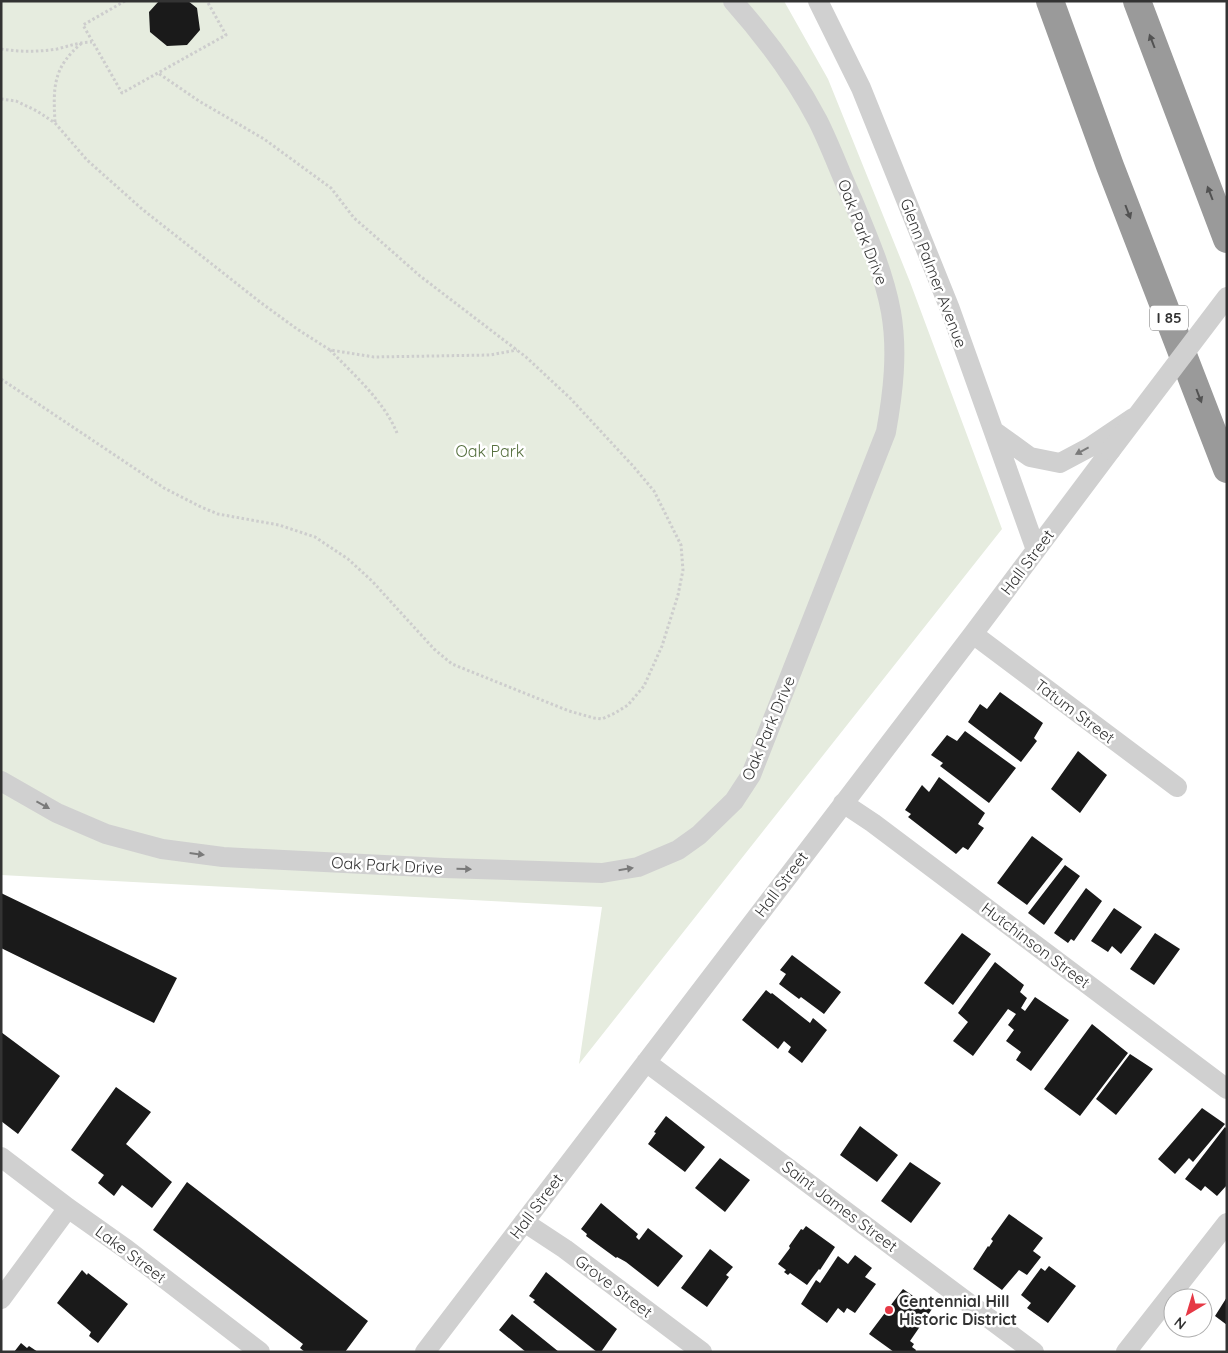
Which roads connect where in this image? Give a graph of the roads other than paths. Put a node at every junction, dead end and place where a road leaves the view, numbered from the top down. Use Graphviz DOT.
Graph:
graph roads {
  1 [pos="733,1"];
  2 [pos="818,1"];
  3 [pos="1031,1"];
  4 [pos="1050,1"];
  5 [pos="1137,1"];
  6 [pos="1110,166"];
  7 [pos="1227,239"];
  8 [pos="1227,297"];
  9 [pos="1137,416"];
  10 [pos="994,431"];
  11 [pos="1227,469"];
  12 [pos="1036,550"];
  13 [pos="973,634"];
  14 [pos="1,781"];
  15 [pos="1178,788"];
  16 [pos="843,803"];
  17 [pos="646,1062"];
  18 [pos="1227,1089"];
  19 [pos="1,1157"];
  20 [pos="68,1208"];
  21 [pos="524,1222"];
  22 [pos="1227,1223"];
  23 [pos="1,1299"];
  24 [pos="260,1352"];
  25 [pos="425,1352"];
  26 [pos="702,1352"];
  27 [pos="1034,1352"];
  28 [pos="1126,1352"];
  14 -- 1 [label="street, Oak Park Drive, one-way"];
  2 -- 10 [label="street, Glenn Palmer Avenue"];
  3 -- 6 [label="highway"];
  4 -- 6 [label="highway, I 85"];
  7 -- 5 [label="highway, one-way"];
  6 -- 11 [label="highway, I 85, one-way"];
  8 -- 9 [label="street, Hall Street, bridge"];
  9 -- 10 [label="street, Hall Street, one-way"];
  9 -- 12 [label="street, Hall Street, bridge"];
  10 -- 12 [label="street, Glenn Palmer Avenue"];
  12 -- 13 [label="street, Hall Street"];
  13 -- 15 [label="street, Tatum Street"];
  13 -- 16 [label="street, Hall Street"];
  16 -- 17 [label="street, Hall Street"];
  16 -- 18 [label="street, Hutchinson Street"];
  17 -- 21 [label="street, Hall Street"];
  17 -- 27 [label="street, Saint James Street"];
  19 -- 20 [label="street, Lake Street"];
  20 -- 23 [label="street"];
  20 -- 24 [label="street, Lake Street"];
  21 -- 25 [label="street, Hall Street"];
  21 -- 26 [label="street, Grove Street"];
  22 -- 28 [label="street"];
}
